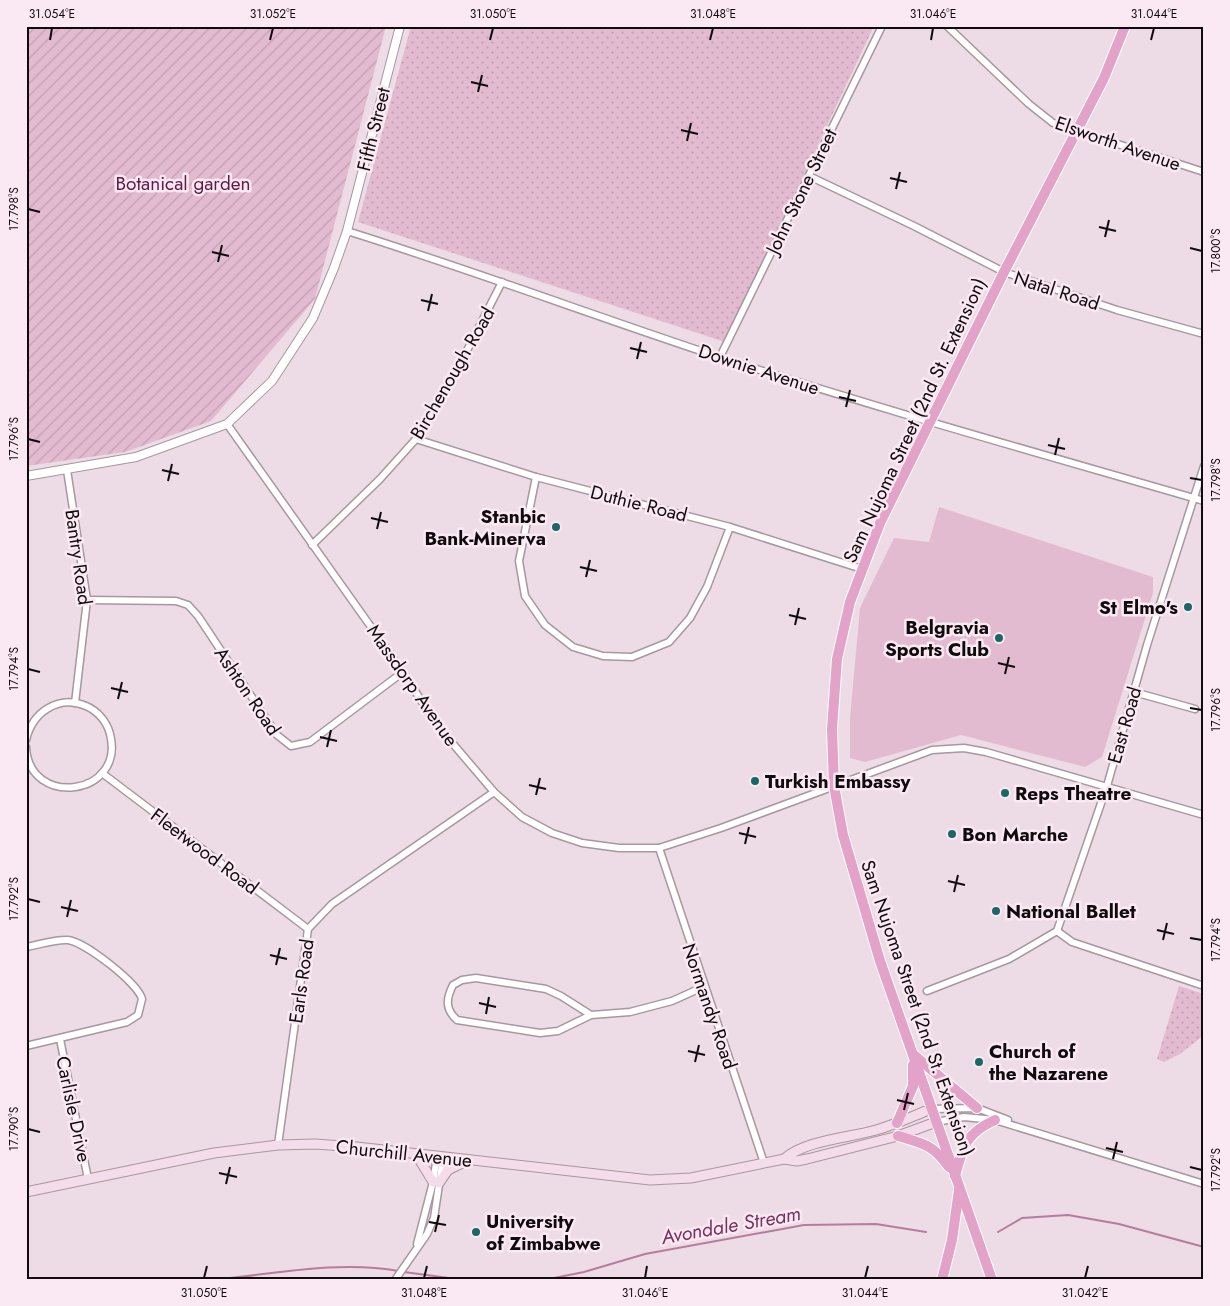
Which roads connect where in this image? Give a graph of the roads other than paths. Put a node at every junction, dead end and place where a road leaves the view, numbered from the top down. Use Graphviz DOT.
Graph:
graph roads {
  1 [pos="400,26"];
  2 [pos="882,26"];
  3 [pos="948,26"];
  4 [pos="1125,26"];
  5 [pos="1076,132"];
  6 [pos="1204,172"];
  7 [pos="809,176"];
  8 [pos="347,231"];
  9 [pos="1004,272"];
  10 [pos="502,282"];
  11 [pos="1204,334"];
  12 [pos="720,357"];
  13 [pos="930,422"];
  14 [pos="227,424"];
  15 [pos="416,439"];
  16 [pos="1204,466"];
  17 [pos="67,470"];
  18 [pos="26,476"];
  19 [pos="536,477"];
  20 [pos="1194,498"];
  21 [pos="1204,501"];
  22 [pos="730,527"];
  23 [pos="312,545"];
  24 [pos="862,569"];
  25 [pos="87,600"];
  26 [pos="403,672"];
  27 [pos="1134,692"];
  28 [pos="75,703"];
  29 [pos="1195,709"];
  30 [pos="26,740"];
  31 [pos="26,747"];
  32 [pos="28,765"];
  33 [pos="102,773"];
  34 [pos="834,786"];
  35 [pos="1107,786"];
  36 [pos="494,792"];
  37 [pos="1204,815"];
  38 [pos="659,848"];
  39 [pos="308,929"];
  40 [pos="1057,931"];
  41 [pos="26,947"];
  42 [pos="1204,986"];
  43 [pos="703,987"];
  44 [pos="927,991"];
  45 [pos="592,1015"];
  46 [pos="60,1039"];
  47 [pos="26,1046"];
  48 [pos="913,1054"];
  49 [pos="977,1108"];
  50 [pos="931,1109"];
  51 [pos="995,1120"];
  52 [pos="936,1122"];
  53 [pos="897,1123"];
  54 [pos="1020,1126"];
  55 [pos="898,1136"];
  56 [pos="278,1145"];
  57 [pos="416,1154"];
  58 [pos="440,1157"];
  59 [pos="784,1159"];
  60 [pos="468,1160"];
  61 [pos="764,1164"];
  62 [pos="955,1176"];
  63 [pos="88,1179"];
  64 [pos="436,1183"];
  65 [pos="1204,1184"];
  66 [pos="959,1188"];
  67 [pos="26,1192"];
  68 [pos="396,1279"];
  69 [pos="942,1280"];
  70 [pos="992,1280"];
  1 -- 8 [label="street, Fifth Street"];
  2 -- 7 [label="street, John Stone Street"];
  3 -- 5 [label="street, Elsworth Avenue"];
  4 -- 5 [label="highway, Sam Nujoma Street (2nd St. Extension)"];
  5 -- 6 [label="street, Elsworth Avenue"];
  5 -- 9 [label="highway, Sam Nujoma Street (2nd St. Extension)"];
  7 -- 9 [label="street, Natal Road"];
  7 -- 12 [label="street, John Stone Street"];
  8 -- 10 [label="street, Downie Avenue"];
  8 -- 14 [label="street, Fifth Street"];
  9 -- 11 [label="street, Natal Road"];
  9 -- 13 [label="highway, Sam Nujoma Street (2nd St. Extension)"];
  10 -- 12 [label="street, Downie Avenue"];
  10 -- 15 [label="street, Birchenough Road"];
  12 -- 13 [label="street, Downie Avenue"];
  13 -- 20 [label="street, Downie Avenue"];
  13 -- 24 [label="highway, Sam Nujoma Street (2nd St. Extension)"];
  14 -- 17 [label="street"];
  14 -- 23 [label="street, Massdorp Avenue"];
  15 -- 19 [label="street, Duthie Road"];
  15 -- 23 [label="street, Birchenough Road"];
  16 -- 20 [label="street, East Road"];
  17 -- 18 [label="street"];
  17 -- 25 [label="street, Bantry Road"];
  19 -- 22 [label="street, Duthie Road"];
  19 -- 22 [label="street"];
  20 -- 21 [label="street, Downie Avenue"];
  20 -- 27 [label="street, East Road"];
  22 -- 24 [label="street, Duthie Road"];
  23 -- 26 [label="street, Massdorp Avenue"];
  24 -- 34 [label="highway, Sam Nujoma Street (2nd St. Extension)"];
  25 -- 26 [label="street, Ashton Road"];
  25 -- 28 [label="street, Bantry Road"];
  26 -- 36 [label="street, Massdorp Avenue"];
  27 -- 29 [label="street"];
  27 -- 35 [label="street, East Road"];
  28 -- 30 [label="street"];
  28 -- 33 [label="street"];
  31 -- 32 [label="street"];
  32 -- 33 [label="street"];
  33 -- 39 [label="street, Fleetwood Road"];
  34 -- 35 [label="street, Massdorp Avenue"];
  34 -- 38 [label="street, Massdorp Avenue"];
  34 -- 48 [label="highway, Sam Nujoma Street (2nd St. Extension)"];
  35 -- 37 [label="street, Massdorp Avenue"];
  35 -- 40 [label="street, East Road"];
  36 -- 38 [label="street, Massdorp Avenue"];
  36 -- 39 [label="street, Earls Road"];
  38 -- 43 [label="street, Normandy Road"];
  39 -- 56 [label="street, Earls Road"];
  40 -- 42 [label="street"];
  40 -- 44 [label="street"];
  41 -- 46 [label="street, Carlisle Drive"];
  43 -- 45 [label="street"];
  43 -- 61 [label="street, Normandy Road"];
  45 -- 45 [label="street"];
  46 -- 47 [label="street, Carlisle Drive"];
  46 -- 63 [label="street, Carlisle Drive"];
  48 -- 49 [label="highway"];
  48 -- 50 [label="highway, Sam Nujoma Street (2nd St. Extension)"];
  48 -- 53 [label="highway"];
  49 -- 50 [label="street"];
  49 -- 54 [label="street"];
  50 -- 52 [label="highway, Sam Nujoma Street (2nd St. Extension)"];
  50 -- 53 [label="main road, Churchill Avenue"];
  51 -- 52 [label="street"];
  51 -- 54 [label="street"];
  51 -- 62 [label="highway"];
  52 -- 55 [label="main road, Churchill Avenue"];
  52 -- 62 [label="highway, Sam Nujoma Street (2nd St. Extension)"];
  53 -- 59 [label="main road, Churchill Avenue"];
  54 -- 65 [label="street"];
  55 -- 59 [label="main road, Churchill Avenue"];
  55 -- 62 [label="highway"];
  56 -- 57 [label="main road, Churchill Avenue"];
  56 -- 63 [label="main road, Churchill Avenue"];
  57 -- 58 [label="main road, Churchill Avenue"];
  57 -- 64 [label="main road"];
  58 -- 60 [label="main road, Churchill Avenue"];
  58 -- 64 [label="street"];
  59 -- 61 [label="main road, Churchill Avenue"];
  60 -- 61 [label="main road, Churchill Avenue"];
  60 -- 64 [label="main road"];
  62 -- 66 [label="highway, Sam Nujoma Street (2nd St. Extension)"];
  63 -- 67 [label="main road, Churchill Avenue"];
  64 -- 68 [label="street"];
  66 -- 69 [label="highway"];
  66 -- 70 [label="highway, Sam Nujoma Street (2nd St. Extension)"];
}
